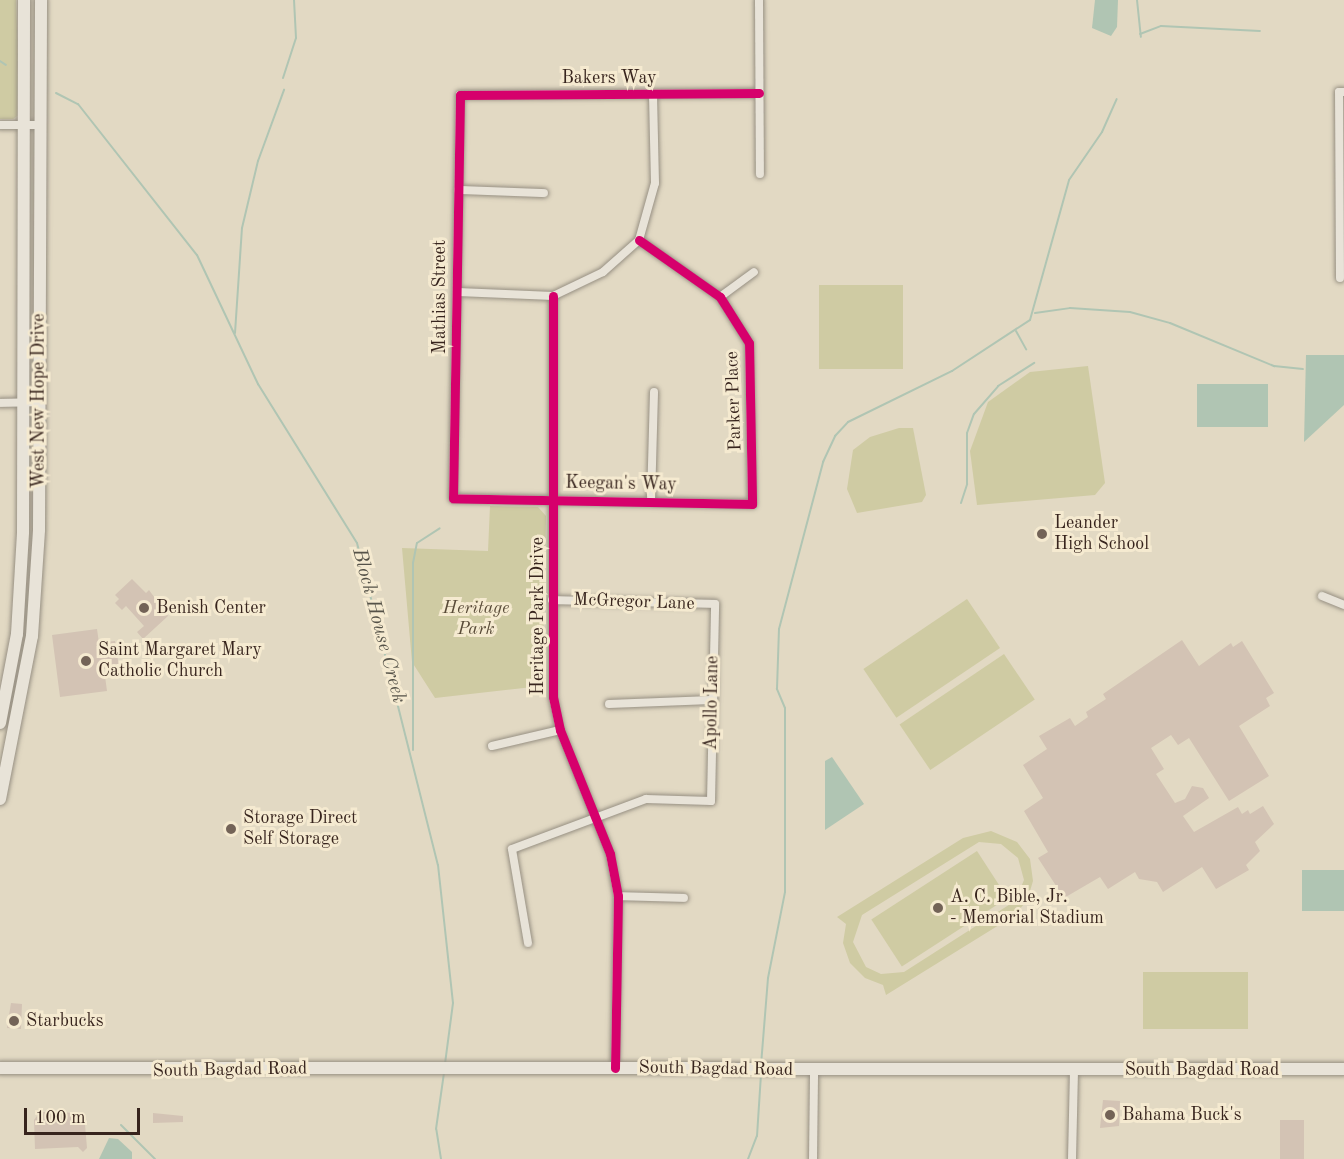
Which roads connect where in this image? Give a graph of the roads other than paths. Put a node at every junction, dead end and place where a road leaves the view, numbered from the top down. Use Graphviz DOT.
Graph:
graph roads {
  1 [pos="24,0"];
  2 [pos="32,0"];
  3 [pos="41,0"];
  4 [pos="759,0"];
  5 [pos="41,54"];
  6 [pos="1344,92"];
  7 [pos="759,93"];
  8 [pos="654,94"];
  9 [pos="460,96"];
  10 [pos="0,125"];
  11 [pos="26,125"];
  12 [pos="41,125"];
  13 [pos="760,174"];
  14 [pos="458,190"];
  15 [pos="544,194"];
  16 [pos="1343,197"];
  17 [pos="639,240"];
  18 [pos="754,272"];
  19 [pos="1340,278"];
  20 [pos="458,292"];
  21 [pos="553,296"];
  22 [pos="720,297"];
  23 [pos="654,392"];
  24 [pos="25,402"];
  25 [pos="40,402"];
  26 [pos="0,403"];
  27 [pos="453,498"];
  28 [pos="554,500"];
  29 [pos="651,500"];
  30 [pos="752,504"];
  31 [pos="1322,596"];
  32 [pos="552,600"];
  33 [pos="715,604"];
  34 [pos="1344,605"];
  35 [pos="711,700"];
  36 [pos="609,704"];
  37 [pos="0,725"];
  38 [pos="15,728"];
  39 [pos="560,730"];
  40 [pos="492,746"];
  41 [pos="0,798"];
  42 [pos="596,818"];
  43 [pos="618,896"];
  44 [pos="684,898"];
  45 [pos="528,943"];
  46 [pos="0,1061"];
  47 [pos="0,1068"];
  48 [pos="17,1068"];
  49 [pos="615,1068"];
  50 [pos="1344,1069"];
  51 [pos="814,1071"];
  52 [pos="1074,1071"];
  53 [pos="0,1077"];
  54 [pos="813,1159"];
  55 [pos="1072,1159"];
  1 -- 11 [label="main road, West New Hope Drive"];
  2 -- 5 [label="main road"];
  3 -- 5 [label="main road, West New Hope Drive"];
  4 -- 7 [label="street"];
  5 -- 12 [label="main road, West New Hope Drive"];
  6 -- 16 [label="street"];
  7 -- 8 [label="street, Bakers Way"];
  7 -- 13 [label="street"];
  8 -- 9 [label="street, Bakers Way"];
  8 -- 17 [label="street"];
  9 -- 14 [label="street, Mathias Street"];
  10 -- 11 [label="street"];
  11 -- 12 [label="street"];
  11 -- 24 [label="main road, West New Hope Drive"];
  12 -- 25 [label="main road, West New Hope Drive"];
  14 -- 15 [label="street"];
  14 -- 20 [label="street, Mathias Street"];
  16 -- 19 [label="street"];
  17 -- 21 [label="street"];
  17 -- 22 [label="street, Parker Place"];
  18 -- 22 [label="street"];
  20 -- 21 [label="street"];
  20 -- 27 [label="street, Mathias Street"];
  21 -- 28 [label="street, Heritage Park Drive"];
  22 -- 30 [label="street, Parker Place"];
  23 -- 29 [label="street"];
  24 -- 25 [label="street"];
  24 -- 26 [label="street"];
  24 -- 37 [label="main road, West New Hope Drive"];
  25 -- 38 [label="main road, West New Hope Drive"];
  27 -- 28 [label="street, Keegan's Way"];
  28 -- 29 [label="street, Keegan's Way"];
  28 -- 32 [label="street, Heritage Park Drive"];
  29 -- 30 [label="street, Keegan's Way"];
  31 -- 34 [label="street"];
  32 -- 33 [label="street, McGregor Lane"];
  32 -- 39 [label="street, Heritage Park Drive"];
  33 -- 35 [label="street, Apollo Lane"];
  35 -- 36 [label="street"];
  35 -- 42 [label="street, Apollo Lane"];
  37 -- 38 [label="street"];
  38 -- 41 [label="main road, West New Hope Drive"];
  39 -- 40 [label="street"];
  39 -- 42 [label="street, Heritage Park Drive"];
  42 -- 43 [label="street, Heritage Park Drive"];
  42 -- 45 [label="street"];
  43 -- 44 [label="street"];
  43 -- 49 [label="street, Heritage Park Drive"];
  46 -- 48 [label="main road"];
  47 -- 48 [label="main road, South Bagdad Road"];
  48 -- 49 [label="main road, South Bagdad Road"];
  48 -- 53 [label="main road"];
  49 -- 51 [label="main road, South Bagdad Road"];
  50 -- 52 [label="main road, South Bagdad Road"];
  51 -- 52 [label="main road, South Bagdad Road"];
  51 -- 54 [label="street"];
  52 -- 55 [label="street"];
}
